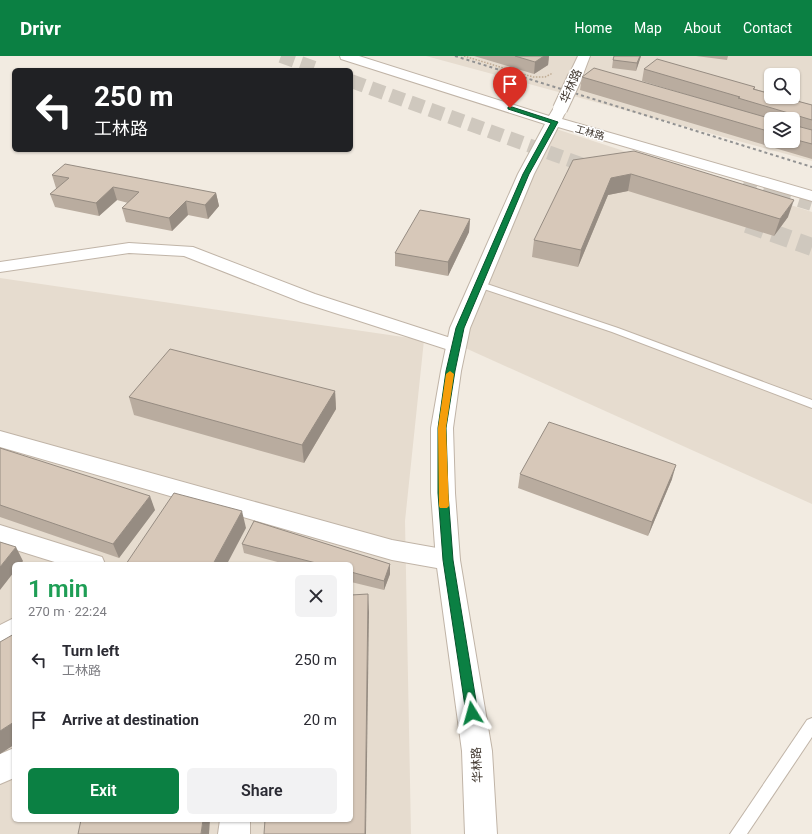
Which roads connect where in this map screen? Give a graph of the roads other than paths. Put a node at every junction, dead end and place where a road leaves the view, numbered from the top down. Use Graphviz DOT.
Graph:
graph roads {
  1 [pos="346,56"];
  2 [pos="584,56"];
  3 [pos="557,115"];
  4 [pos="812,196"];
  5 [pos="0,267"];
  6 [pos="478,284"];
  7 [pos="456,346"];
  8 [pos="812,404"];
  9 [pos="0,439"];
  10 [pos="0,535"];
  11 [pos="448,560"];
  12 [pos="87,562"];
  13 [pos="12,631"];
  14 [pos="0,640"];
  15 [pos="812,725"];
  16 [pos="12,763"];
  17 [pos="0,770"];
  18 [pos="235,822"];
  19 [pos="234,834"];
  20 [pos="480,834"];
  21 [pos="738,834"];
  1 -- 3 [label="street, 工林路"];
  2 -- 3 [label="street, 华林路, bridge"];
  3 -- 4 [label="street, 工林路"];
  3 -- 6 [label="street, 华林路"];
  5 -- 7 [label="street"];
  6 -- 7 [label="street, 华林路"];
  6 -- 8 [label="lane"];
  7 -- 11 [label="street, 华林路"];
  9 -- 11 [label="street"];
  10 -- 12 [label="street"];
  11 -- 20 [label="street, 华林路"];
  13 -- 14 [label="street"];
  15 -- 21 [label="lane"];
  16 -- 17 [label="street"];
  18 -- 19 [label="street"];
}
